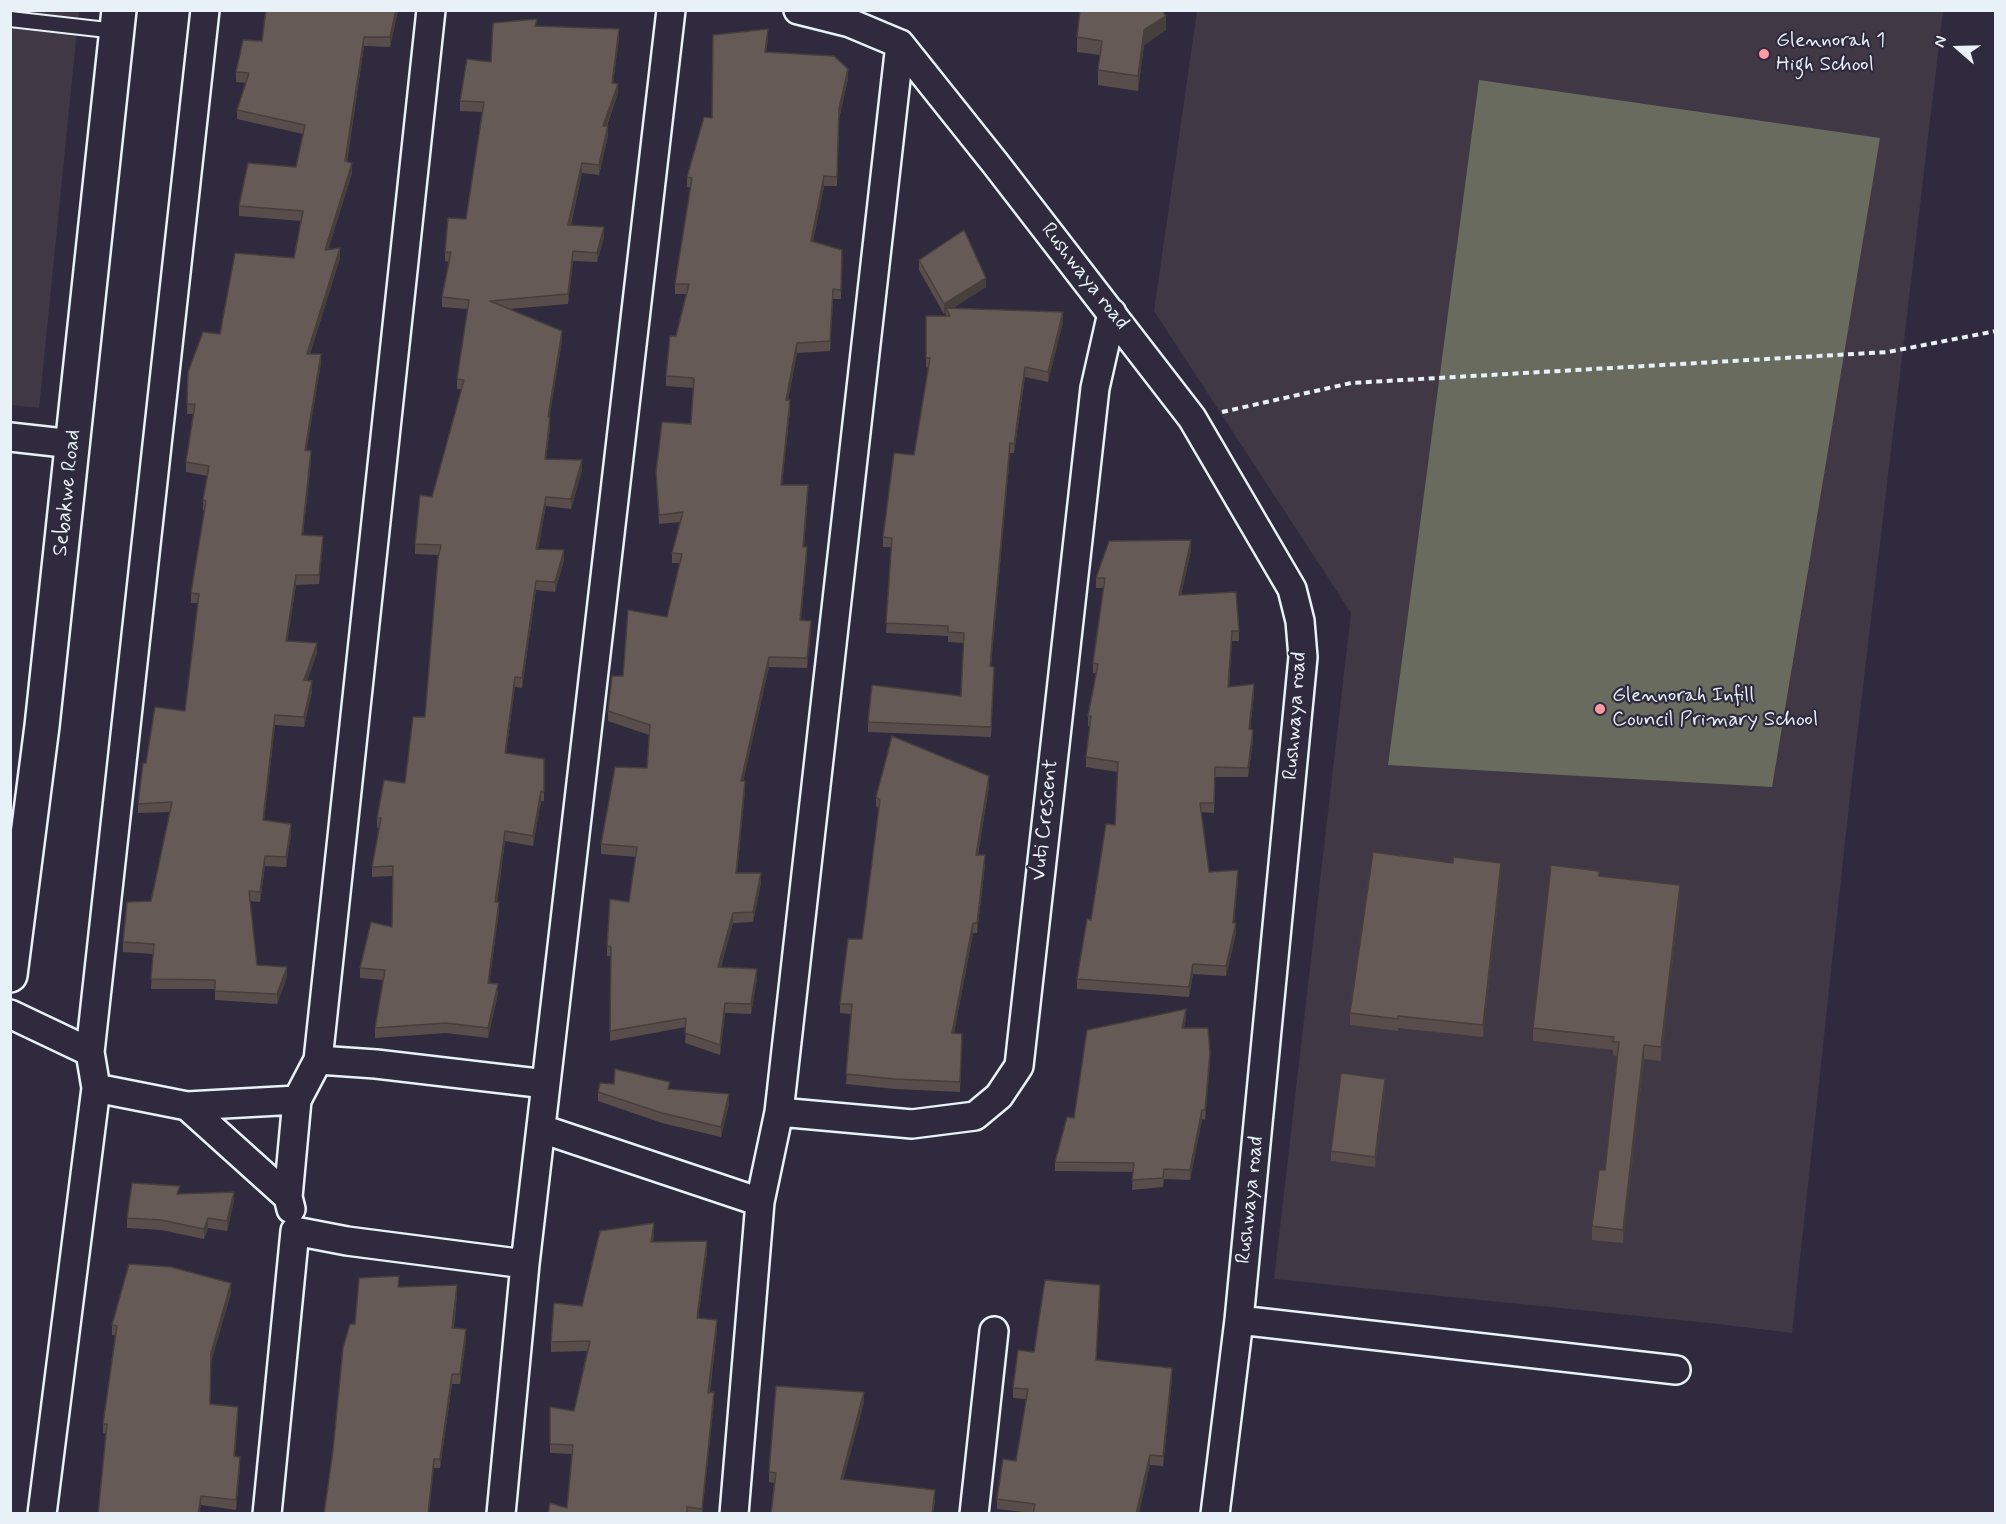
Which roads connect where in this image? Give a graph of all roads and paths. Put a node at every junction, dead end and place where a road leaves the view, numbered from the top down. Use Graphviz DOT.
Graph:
graph roads {
  1 [pos="205,10"];
  2 [pos="431,10"];
  3 [pos="671,10"];
  4 [pos="798,10"];
  5 [pos="10,19"];
  6 [pos="118,21"];
  7 [pos="900,44"];
  8 [pos="1112,313"];
  9 [pos="1995,331"];
  10 [pos="1192,418"];
  11 [pos="10,437"];
  12 [pos="74,444"];
  13 [pos="10,975"];
  14 [pos="10,1014"];
  15 [pos="90,1052"];
  16 [pos="318,1060"];
  17 [pos="546,1084"];
  18 [pos="96,1088"];
  19 [pos="297,1100"];
  20 [pos="187,1106"];
  21 [pos="779,1112"];
  22 [pos="542,1129"];
  23 [pos="288,1197"];
  24 [pos="760,1202"];
  25 [pos="295,1231"];
  26 [pos="525,1264"];
  27 [pos="1239,1320"];
  28 [pos="994,1330"];
  29 [pos="1676,1370"];
  30 [pos="42,1514"];
  31 [pos="267,1514"];
  32 [pos="501,1514"];
  33 [pos="734,1514"];
  34 [pos="974,1514"];
  35 [pos="1215,1514"];
  1 -- 15 [label="street"];
  2 -- 16 [label="street"];
  3 -- 17 [label="street"];
  4 -- 7 [label="street, Rushwaya road"];
  5 -- 6 [label="lane"];
  6 -- 12 [label="street, Sebakwe Road"];
  7 -- 8 [label="street, Rushwaya road"];
  7 -- 21 [label="street"];
  8 -- 10 [label="street, Rushwaya road"];
  8 -- 21 [label="street, Vuti Crescent"];
  9 -- 10 [label="path"];
  10 -- 27 [label="street, Rushwaya road"];
  11 -- 12 [label="street"];
  12 -- 13 [label="street, Sebakwe Road"];
  14 -- 15 [label="street"];
  15 -- 18 [label="street"];
  16 -- 17 [label="street"];
  16 -- 19 [label="street"];
  17 -- 22 [label="street"];
  18 -- 20 [label="street"];
  18 -- 30 [label="street"];
  19 -- 20 [label="street"];
  19 -- 23 [label="street"];
  20 -- 23 [label="street"];
  21 -- 24 [label="street"];
  22 -- 24 [label="street"];
  22 -- 26 [label="street"];
  23 -- 25 [label="street"];
  24 -- 33 [label="street"];
  25 -- 26 [label="street"];
  25 -- 31 [label="street"];
  26 -- 32 [label="street"];
  27 -- 29 [label="street"];
  27 -- 35 [label="street, Rushwaya road"];
  28 -- 34 [label="street"];
}
